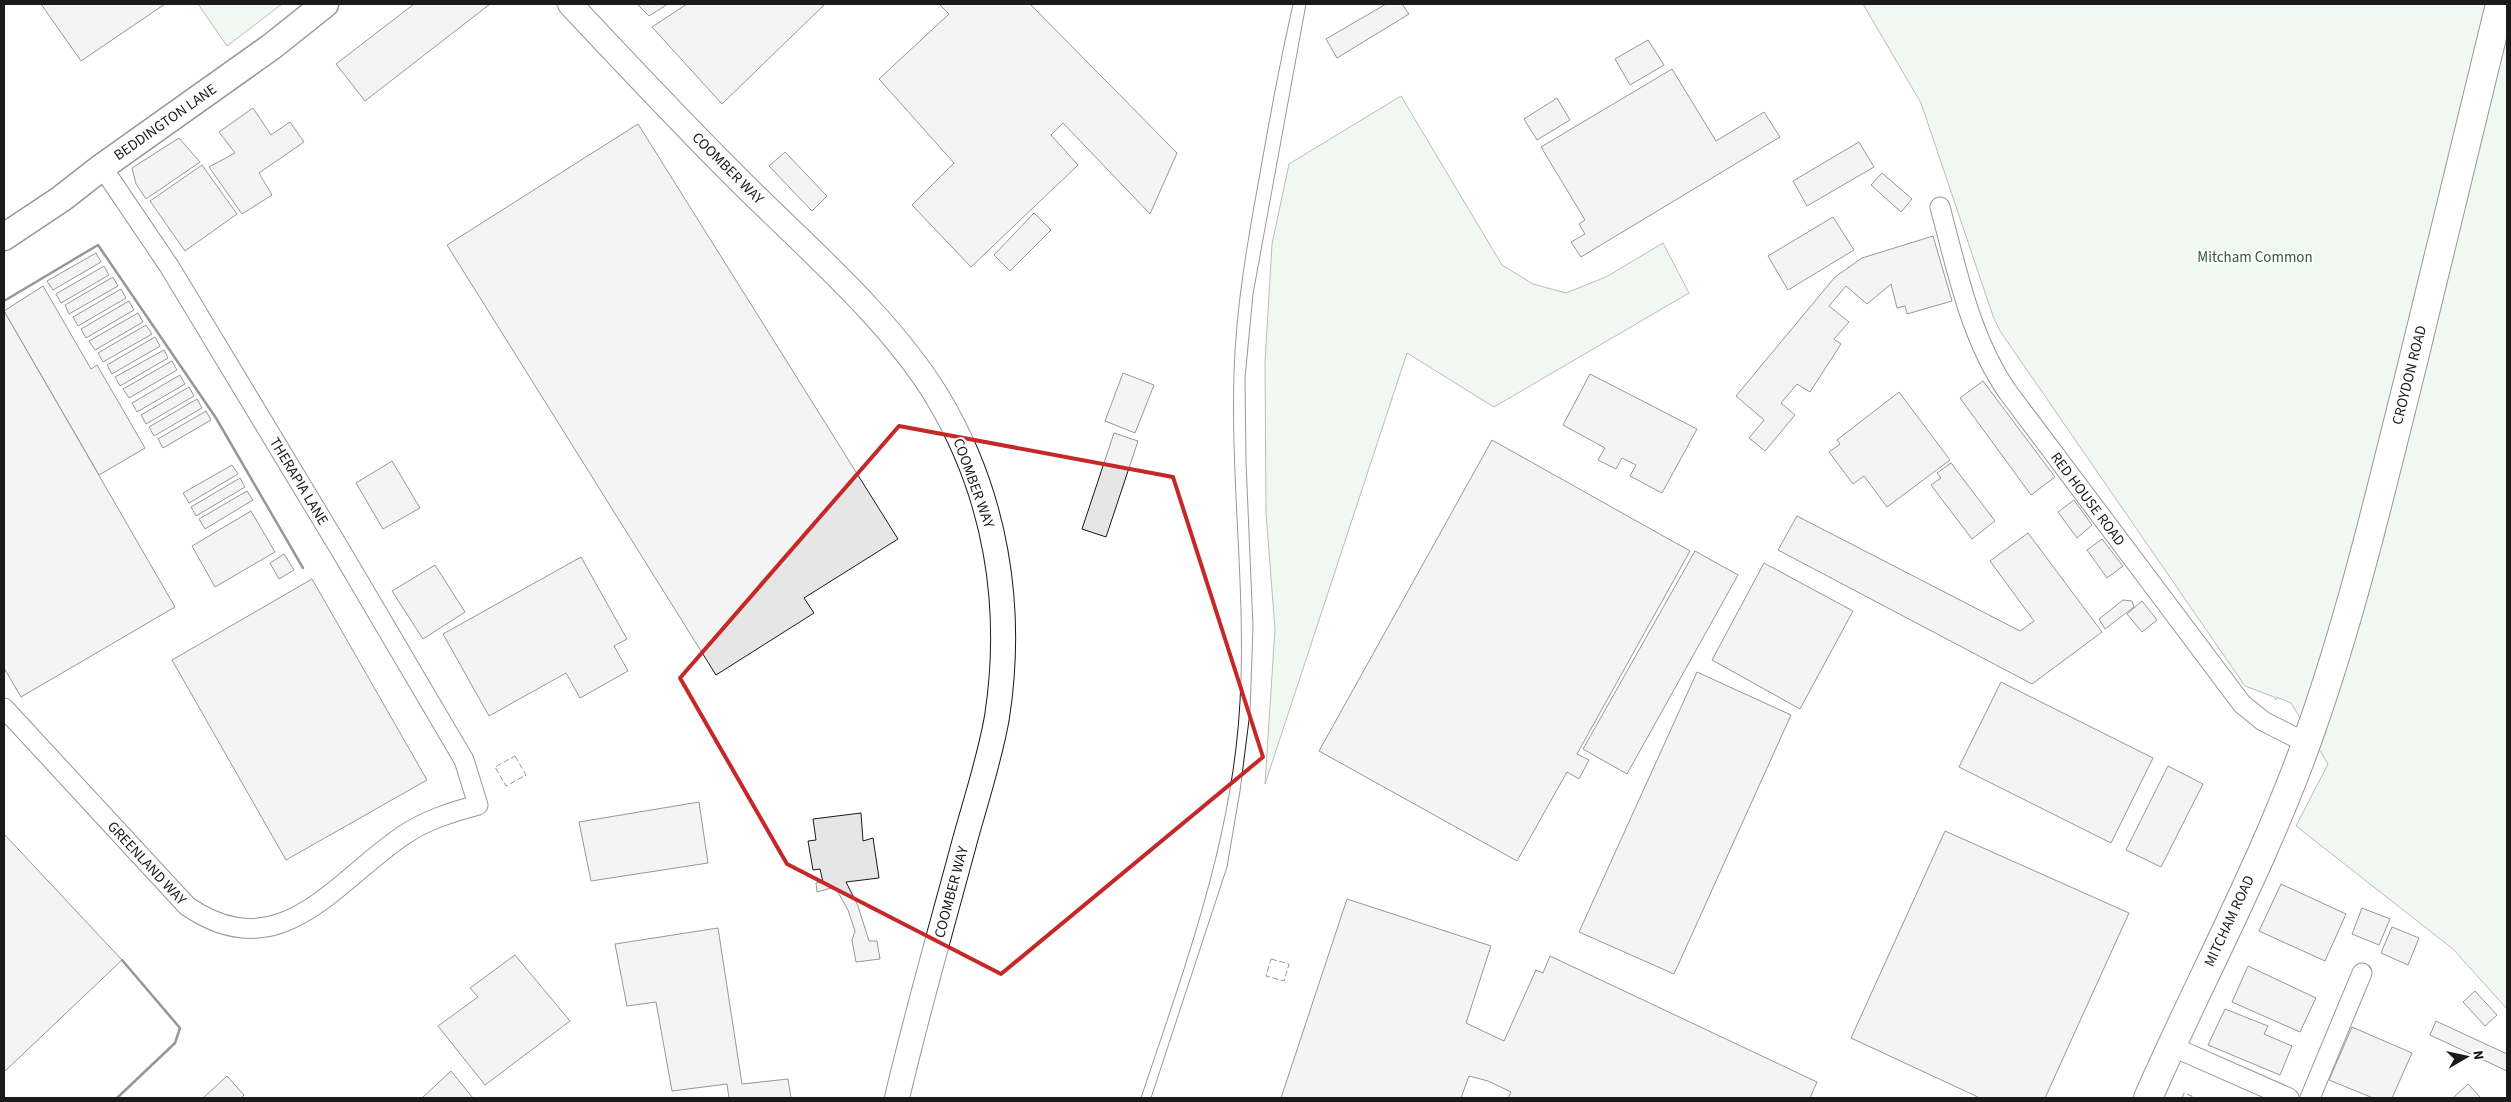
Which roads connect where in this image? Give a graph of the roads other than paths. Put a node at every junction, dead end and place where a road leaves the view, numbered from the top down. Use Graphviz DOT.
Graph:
graph roads {
  1 [pos="325,4"];
  2 [pos="570,4"];
  3 [pos="2500,4"];
  4 [pos="102,167"];
  5 [pos="1940,207"];
  6 [pos="4,237"];
  7 [pos="4,708"];
  8 [pos="2306,743"];
  9 [pos="478,805"];
  10 [pos="2362,973"];
  11 [pos="2171,1046"];
  12 [pos="897,1098"];
  13 [pos="2148,1098"];
  14 [pos="2289,1098"];
  15 [pos="2310,1098"];
  1 -- 4 [label="main road, BEDDINGTON LANE"];
  2 -- 12 [label="street, COOMBER WAY"];
  3 -- 8 [label="main road, CROYDON ROAD"];
  4 -- 6 [label="main road, BEDDINGTON LANE"];
  4 -- 9 [label="street, THERAPIA LANE"];
  5 -- 8 [label="street, RED HOUSE ROAD"];
  7 -- 9 [label="street, GREENLAND WAY"];
  8 -- 11 [label="main road, MITCHAM ROAD"];
  10 -- 15 [label="street"];
  11 -- 13 [label="main road, MITCHAM ROAD"];
  11 -- 14 [label="street"];
}
